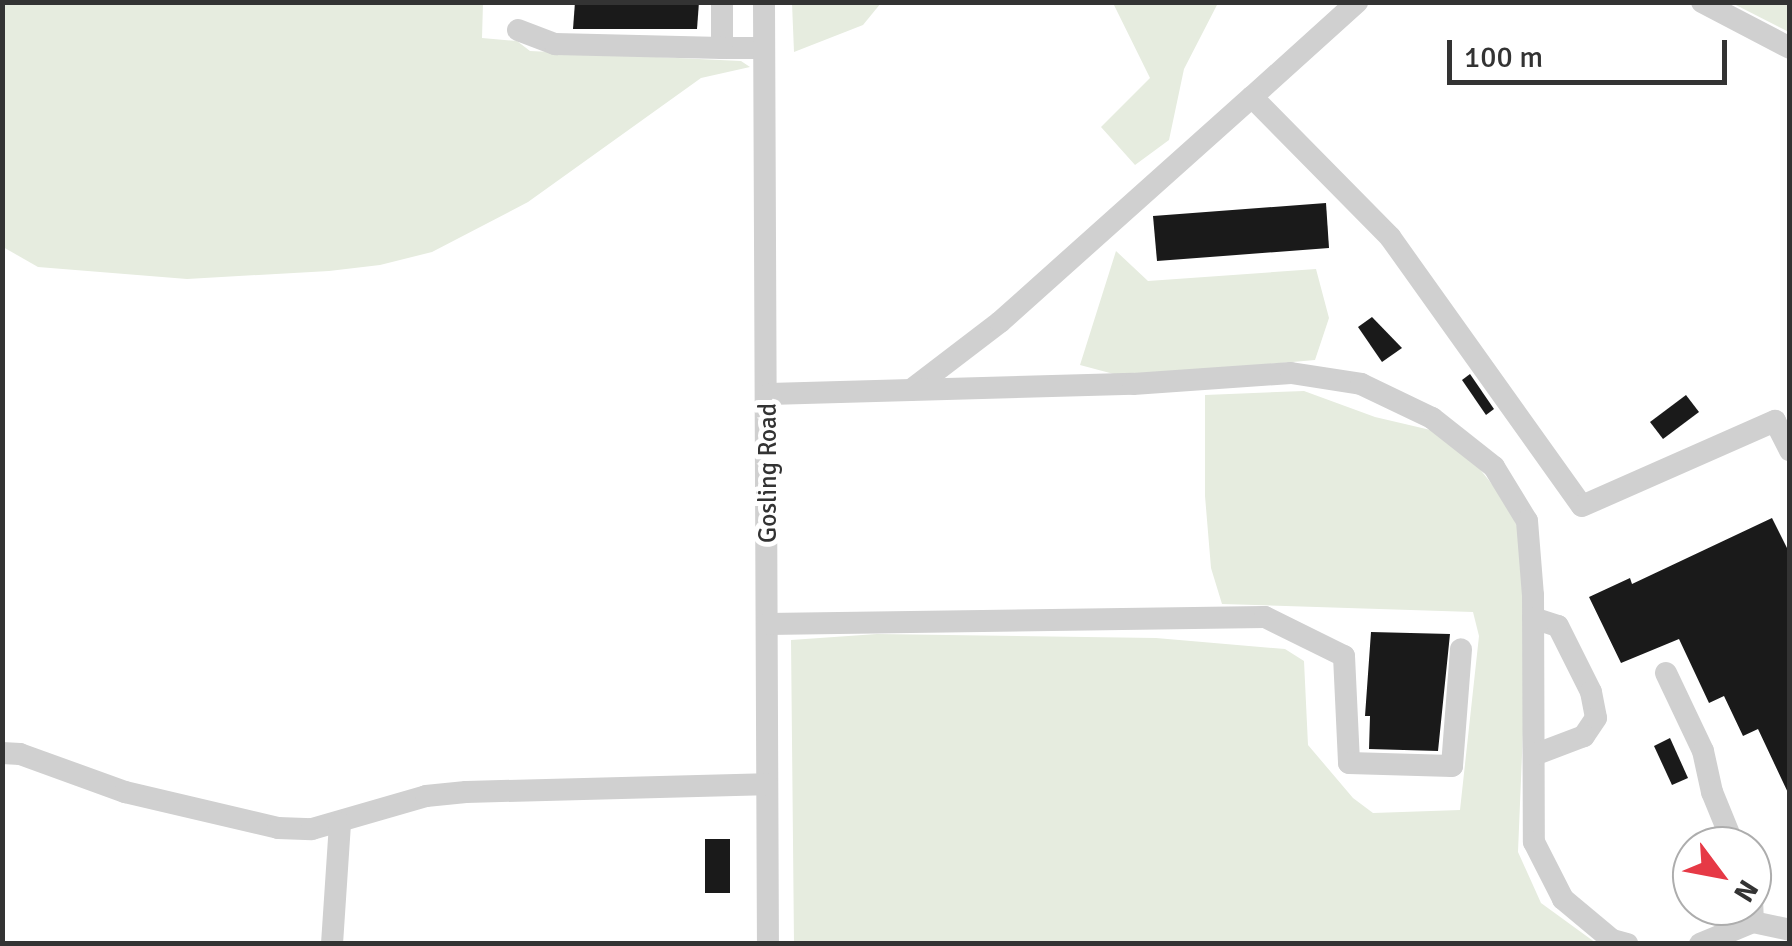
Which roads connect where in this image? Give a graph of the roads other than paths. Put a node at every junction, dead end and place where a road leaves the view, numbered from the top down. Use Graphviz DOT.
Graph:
graph roads {
  1 [pos="722,2"];
  2 [pos="764,2"];
  3 [pos="1357,2"];
  4 [pos="1702,2"];
  5 [pos="518,30"];
  6 [pos="722,48"];
  7 [pos="764,48"];
  8 [pos="1790,48"];
  9 [pos="1252,96"];
  10 [pos="910,390"];
  11 [pos="768,394"];
  12 [pos="1782,418"];
  13 [pos="1790,450"];
  14 [pos="1533,618"];
  15 [pos="766,624"];
  16 [pos="1461,649"];
  17 [pos="1666,672"];
  18 [pos="2,753"];
  19 [pos="1534,755"];
  20 [pos="768,784"];
  21 [pos="340,823"];
  22 [pos="1726,826"];
  23 [pos="1744,926"];
  24 [pos="332,944"];
  25 [pos="768,944"];
  26 [pos="1628,944"];
  27 [pos="1700,944"];
  1 -- 6 [label="street"];
  2 -- 7 [label="street, Gosling Road"];
  3 -- 9 [label="street"];
  4 -- 8 [label="street"];
  5 -- 6 [label="street"];
  6 -- 7 [label="street"];
  7 -- 11 [label="street, Gosling Road"];
  9 -- 10 [label="street"];
  9 -- 12 [label="street"];
  10 -- 11 [label="street"];
  10 -- 14 [label="street"];
  11 -- 15 [label="street, Gosling Road"];
  12 -- 13 [label="street"];
  14 -- 19 [label="street"];
  14 -- 19 [label="street"];
  15 -- 16 [label="street"];
  15 -- 20 [label="street, Gosling Road"];
  17 -- 22 [label="street"];
  18 -- 21 [label="street"];
  19 -- 26 [label="street"];
  20 -- 21 [label="street"];
  20 -- 25 [label="street, Gosling Road"];
  21 -- 24 [label="street"];
  23 -- 27 [label="street"];
}
